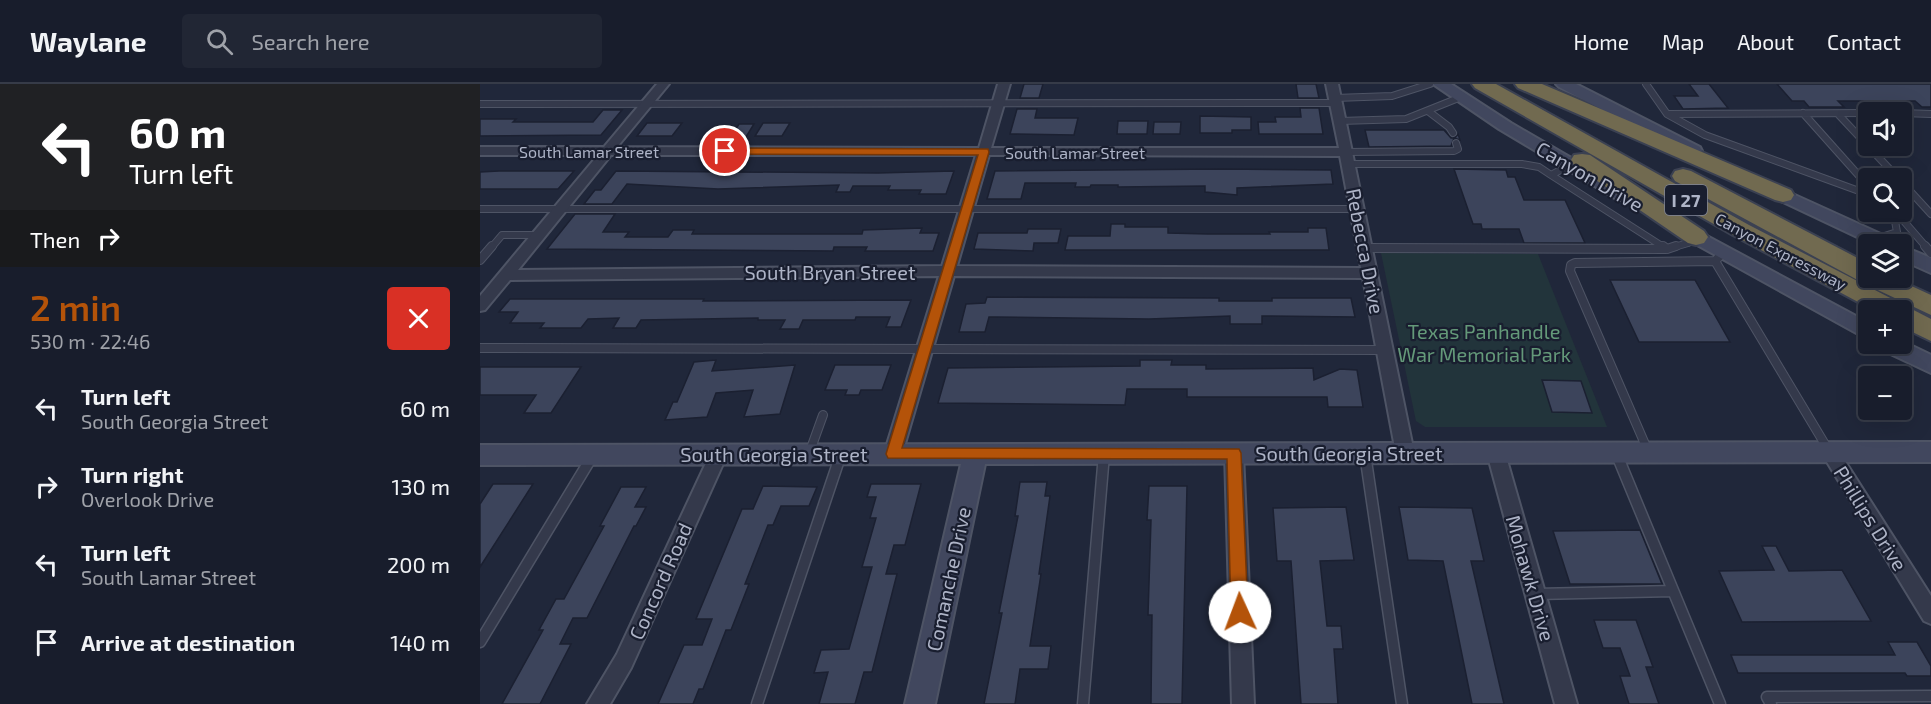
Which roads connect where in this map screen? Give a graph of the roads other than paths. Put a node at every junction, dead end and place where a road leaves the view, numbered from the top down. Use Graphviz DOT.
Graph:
graph roads {
  1 [pos="663,84"];
  2 [pos="1005,84"];
  3 [pos="1430,84"];
  4 [pos="1442,84"];
  5 [pos="1517,84"];
  6 [pos="1525,84"];
  7 [pos="1564,84"];
  8 [pos="1646,84"];
  9 [pos="1474,88"];
  10 [pos="1334,95"];
  11 [pos="647,103"];
  12 [pos="999,103"];
  13 [pos="480,104"];
  14 [pos="1428,111"];
  15 [pos="1803,113"];
  16 [pos="1858,113"];
  17 [pos="1912,113"];
  18 [pos="1667,114"];
  19 [pos="1838,114"];
  20 [pos="1931,114"];
  21 [pos="1340,121"];
  22 [pos="1453,134"];
  23 [pos="1456,143"];
  24 [pos="480,151"];
  25 [pos="607,151"];
  26 [pos="984,152"];
  27 [pos="1348,158"];
  28 [pos="1570,165"];
  29 [pos="1889,168"];
  30 [pos="1551,175"];
  31 [pos="1858,175"];
  32 [pos="1858,191"];
  33 [pos="1783,195"];
  34 [pos="1912,197"];
  35 [pos="480,209"];
  36 [pos="560,209"];
  37 [pos="967,209"];
  38 [pos="1358,209"];
  39 [pos="1931,214"];
  40 [pos="1905,222"];
  41 [pos="1864,234"];
  42 [pos="539,235"];
  43 [pos="1696,237"];
  44 [pos="1365,248"];
  45 [pos="1667,249"];
  46 [pos="1931,253"];
  47 [pos="1719,257"];
  48 [pos="1912,257"];
  49 [pos="480,260"];
  50 [pos="1931,266"];
  51 [pos="1858,269"];
  52 [pos="948,271"];
  53 [pos="1370,273"];
  54 [pos="506,275"];
  55 [pos="1894,288"];
  56 [pos="1874,300"];
  57 [pos="480,306"];
  58 [pos="1931,306"];
  59 [pos="1912,321"];
  60 [pos="1858,326"];
  61 [pos="1931,331"];
  62 [pos="480,348"];
  63 [pos="925,348"];
  64 [pos="1385,350"];
  65 [pos="1904,354"];
  66 [pos="1911,354"];
  67 [pos="1931,364"];
  68 [pos="1931,383"];
  69 [pos="824,415"];
  70 [pos="1927,446"];
  71 [pos="1830,452"];
  72 [pos="1234,453"];
  73 [pos="1365,453"];
  74 [pos="1405,453"];
  75 [pos="1496,453"];
  76 [pos="1617,453"];
  77 [pos="1649,453"];
  78 [pos="718,454"];
  79 [pos="809,454"];
  80 [pos="841,454"];
  81 [pos="893,454"];
  82 [pos="975,454"];
  83 [pos="1104,454"];
  84 [pos="480,455"];
  85 [pos="593,455"];
  86 [pos="1673,591"];
  87 [pos="1536,594"];
  88 [pos="1931,614"];
  89 [pos="480,642"];
  90 [pos="1931,696"];
  91 [pos="598,704"];
  92 [pos="757,704"];
  93 [pos="920,704"];
  94 [pos="1083,704"];
  95 [pos="1243,704"];
  96 [pos="1402,704"];
  97 [pos="1566,704"];
  98 [pos="1720,704"];
  99 [pos="1771,704"];
  1 -- 11 [label="street"];
  2 -- 12 [label="street"];
  3 -- 10 [label="lane"];
  4 -- 9 [label="main road, Canyon Drive"];
  5 -- 51 [label="highway, Canyon Expressway / I 27"];
  6 -- 33 [label="highway"];
  7 -- 33 [label="main road"];
  8 -- 18 [label="lane"];
  9 -- 14 [label="lane"];
  9 -- 28 [label="main road, Canyon Drive"];
  9 -- 43 [label="highway"];
  9 -- 56 [label="highway, Canyon Expressway / I 27"];
  10 -- 12 [label="lane"];
  10 -- 21 [label="street, Rebecca Drive"];
  11 -- 12 [label="lane"];
  11 -- 13 [label="lane"];
  11 -- 25 [label="street"];
  12 -- 26 [label="street"];
  14 -- 21 [label="lane"];
  14 -- 22 [label="lane"];
  15 -- 18 [label="lane"];
  15 -- 19 [label="lane"];
  15 -- 31 [label="lane"];
  16 -- 19 [label="lane"];
  17 -- 20 [label="lane"];
  18 -- 32 [label="lane"];
  19 -- 29 [label="lane"];
  21 -- 27 [label="street, Rebecca Drive"];
  23 -- 27 [label="lane"];
  24 -- 25 [label="street, South Lamar Street"];
  25 -- 26 [label="street, South Lamar Street"];
  25 -- 36 [label="street"];
  26 -- 27 [label="street, South Lamar Street"];
  26 -- 37 [label="street"];
  27 -- 30 [label="lane"];
  27 -- 38 [label="street, Rebecca Drive"];
  28 -- 30 [label="lane"];
  28 -- 43 [label="main road, Canyon Drive"];
  30 -- 45 [label="lane"];
  33 -- 41 [label="main road"];
  34 -- 39 [label="lane"];
  35 -- 36 [label="lane"];
  36 -- 37 [label="lane"];
  36 -- 42 [label="street"];
  37 -- 38 [label="lane"];
  37 -- 52 [label="street"];
  38 -- 44 [label="street, Rebecca Drive"];
  40 -- 46 [label="lane"];
  42 -- 49 [label="lane"];
  42 -- 54 [label="street"];
  43 -- 45 [label="lane"];
  43 -- 47 [label="main road, Canyon Drive"];
  44 -- 45 [label="lane"];
  44 -- 53 [label="street, Rebecca Drive"];
  47 -- 60 [label="main road, Canyon Drive"];
  47 -- 71 [label="lane"];
  47 -- 77 [label="lane"];
  48 -- 50 [label="main road"];
  52 -- 53 [label="street, South Bryan Street"];
  52 -- 54 [label="street, South Bryan Street"];
  52 -- 63 [label="street"];
  53 -- 64 [label="street, Rebecca Drive"];
  54 -- 57 [label="street"];
  55 -- 58 [label="highway, Canyon Expressway"];
  59 -- 61 [label="highway"];
  62 -- 63 [label="lane"];
  63 -- 64 [label="lane"];
  63 -- 81 [label="street"];
  64 -- 74 [label="street, Rebecca Drive"];
  65 -- 68 [label="main road"];
  66 -- 67 [label="main road"];
  69 -- 79 [label="lane"];
  70 -- 71 [label="main road, South Georgia Street"];
  71 -- 77 [label="main road, South Georgia Street"];
  71 -- 88 [label="street, Phillips Drive"];
  72 -- 73 [label="main road, South Georgia Street"];
  72 -- 83 [label="main road, South Georgia Street"];
  72 -- 95 [label="street"];
  73 -- 74 [label="main road, South Georgia Street"];
  73 -- 96 [label="lane"];
  74 -- 75 [label="main road, South Georgia Street"];
  75 -- 76 [label="main road, South Georgia Street"];
  75 -- 87 [label="street, Mohawk Drive"];
  76 -- 77 [label="main road, South Georgia Street"];
  76 -- 86 [label="lane"];
  78 -- 79 [label="main road, South Georgia Street"];
  78 -- 85 [label="main road, South Georgia Street"];
  78 -- 91 [label="street, Concord Road"];
  79 -- 80 [label="main road, South Georgia Street"];
  80 -- 81 [label="main road, South Georgia Street"];
  80 -- 92 [label="lane"];
  81 -- 82 [label="main road, South Georgia Street"];
  82 -- 83 [label="main road, South Georgia Street"];
  82 -- 93 [label="main road, Comanche Drive"];
  83 -- 94 [label="lane"];
  84 -- 85 [label="main road, South Georgia Street"];
  85 -- 89 [label="lane"];
  86 -- 87 [label="lane"];
  86 -- 98 [label="lane"];
  87 -- 97 [label="street, Mohawk Drive"];
  90 -- 99 [label="lane"];
}
